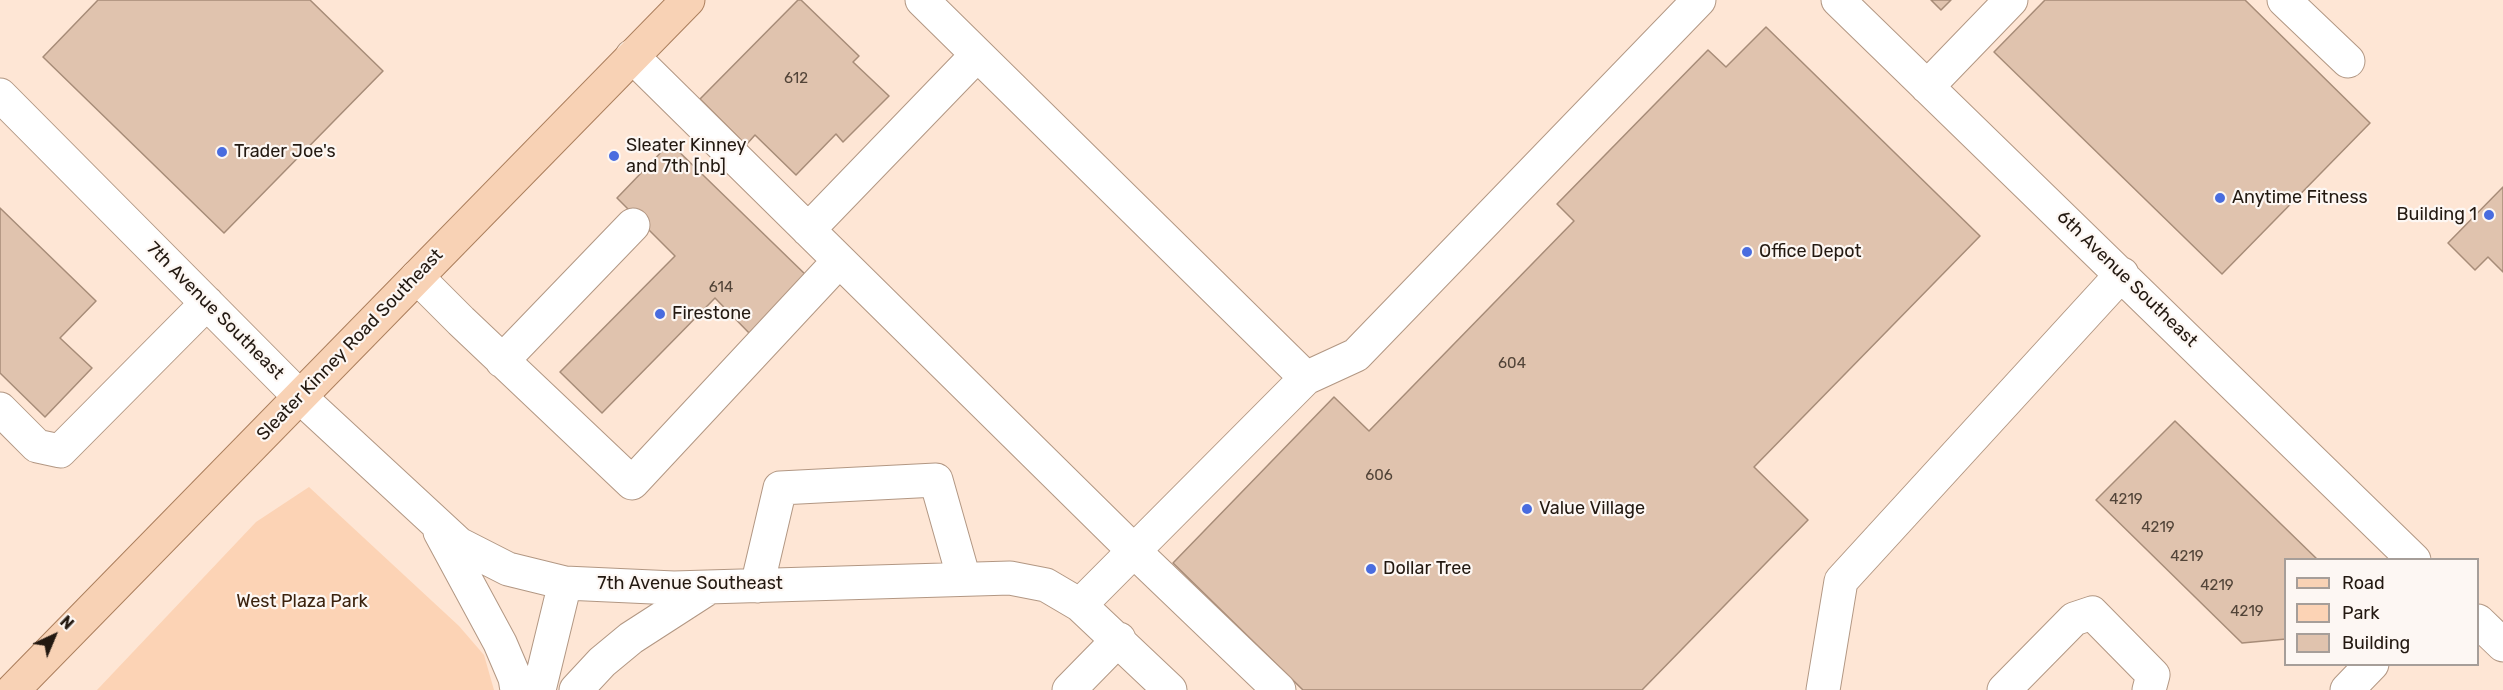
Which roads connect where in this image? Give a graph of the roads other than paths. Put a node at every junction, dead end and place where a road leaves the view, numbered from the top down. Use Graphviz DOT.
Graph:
graph roads {
  1 [pos="922,0"];
  2 [pos="1699,0"];
  3 [pos="1838,0"];
  4 [pos="2011,0"];
  5 [pos="2284,0"];
  6 [pos="677,5"];
  7 [pos="977,55"];
  8 [pos="633,56"];
  9 [pos="2348,61"];
  10 [pos="1927,87"];
  11 [pos="0,95"];
  12 [pos="633,225"];
  13 [pos="808,230"];
  14 [pos="839,261"];
  15 [pos="2122,274"];
  16 [pos="417,277"];
  17 [pos="207,303"];
  18 [pos="502,361"];
  19 [pos="1306,378"];
  20 [pos="300,397"];
  21 [pos="0,409"];
  22 [pos="435,522"];
  23 [pos="1134,551"];
  24 [pos="2412,558"];
  25 [pos="964,579"];
  26 [pos="565,583"];
  27 [pos="757,586"];
  28 [pos="710,587"];
  29 [pos="1080,605"];
  30 [pos="2479,622"];
  31 [pos="1119,639"];
  32 [pos="2503,645"];
  33 [pos="2370,666"];
  34 [pos="13,690"];
  35 [pos="517,690"];
  36 [pos="539,690"];
  37 [pos="576,690"];
  38 [pos="1069,690"];
  39 [pos="1170,690"];
  40 [pos="1280,690"];
  41 [pos="1823,690"];
  42 [pos="2004,690"];
  43 [pos="2149,690"];
  44 [pos="2346,690"];
  1 -- 7 [label="street"];
  2 -- 19 [label="street"];
  3 -- 10 [label="street, 6th Avenue Southeast"];
  4 -- 10 [label="street"];
  5 -- 9 [label="street"];
  6 -- 8 [label="main road, Sleater Kinney Road Southeast"];
  7 -- 13 [label="street"];
  7 -- 19 [label="street"];
  8 -- 13 [label="street"];
  8 -- 16 [label="main road, Sleater Kinney Road Southeast"];
  10 -- 15 [label="street, 6th Avenue Southeast"];
  11 -- 17 [label="street, 7th Avenue Southeast"];
  12 -- 18 [label="street"];
  13 -- 14 [label="street"];
  14 -- 18 [label="street"];
  14 -- 23 [label="street"];
  15 -- 24 [label="street, 6th Avenue Southeast"];
  15 -- 41 [label="street"];
  16 -- 18 [label="street"];
  16 -- 20 [label="main road, Sleater Kinney Road Southeast"];
  17 -- 20 [label="street, 7th Avenue Southeast"];
  17 -- 21 [label="street"];
  19 -- 23 [label="street"];
  20 -- 22 [label="street, 7th Avenue Southeast"];
  20 -- 34 [label="main road, Sleater Kinney Road Southeast"];
  22 -- 26 [label="street, 7th Avenue Southeast"];
  22 -- 35 [label="street"];
  23 -- 29 [label="street"];
  23 -- 40 [label="street"];
  25 -- 27 [label="street, 7th Avenue Southeast"];
  25 -- 27 [label="street"];
  25 -- 29 [label="street, 7th Avenue Southeast"];
  26 -- 28 [label="street, 7th Avenue Southeast"];
  26 -- 36 [label="street"];
  27 -- 28 [label="street, 7th Avenue Southeast"];
  28 -- 37 [label="street"];
  29 -- 31 [label="street, 7th Avenue Southeast"];
  30 -- 32 [label="street"];
  31 -- 38 [label="street"];
  31 -- 39 [label="street, 7th Avenue Southeast"];
  33 -- 44 [label="street"];
  42 -- 43 [label="street"];
}
